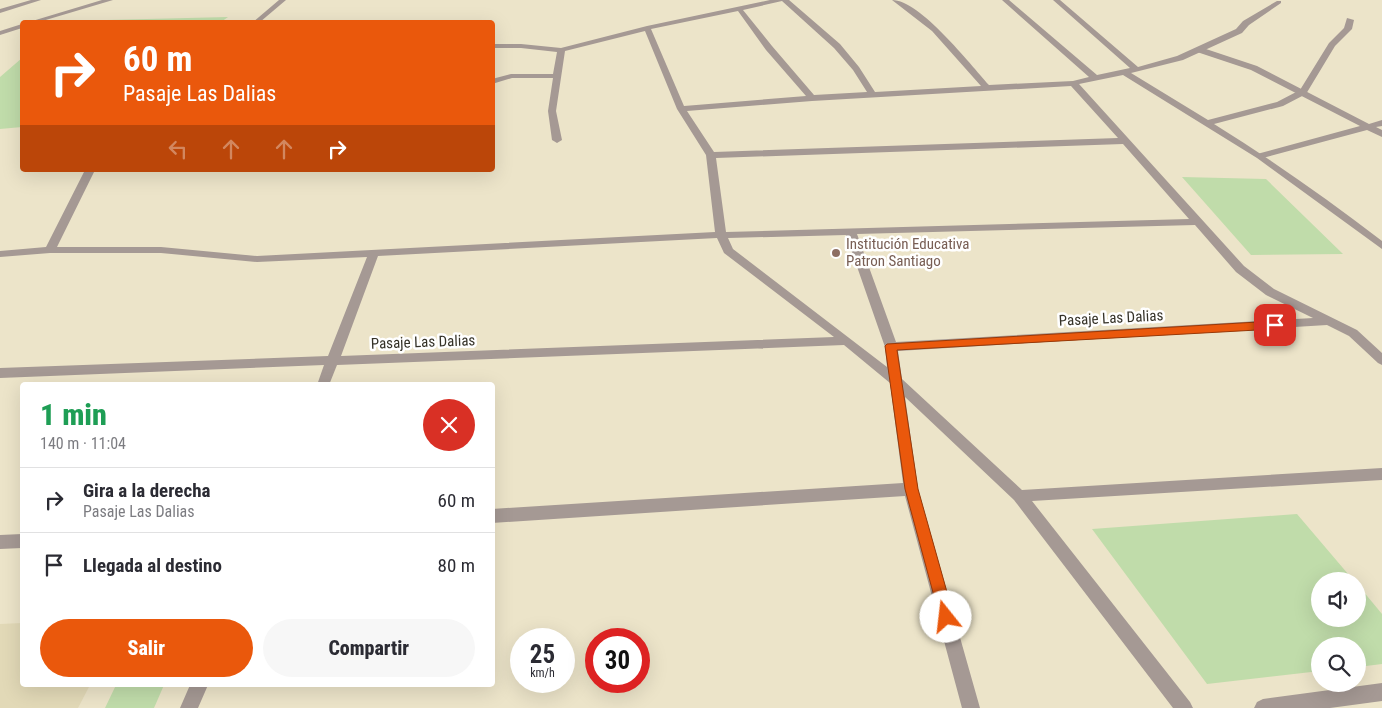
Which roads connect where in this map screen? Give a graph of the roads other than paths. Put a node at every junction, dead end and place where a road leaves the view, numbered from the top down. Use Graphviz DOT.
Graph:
graph roads {
  1 [pos="38,0"];
  2 [pos="110,0"];
  3 [pos="283,0"];
  4 [pos="780,0"];
  5 [pos="785,0"];
  6 [pos="895,0"];
  7 [pos="1005,0"];
  8 [pos="1056,0"];
  9 [pos="89,2"];
  10 [pos="1279,2"];
  11 [pos="740,10"];
  12 [pos="0,11"];
  13 [pos="39,20"];
  14 [pos="258,20"];
  15 [pos="1350,20"];
  16 [pos="20,27"];
  17 [pos="647,28"];
  18 [pos="0,32"];
  19 [pos="495,46"];
  20 [pos="561,50"];
  21 [pos="1200,50"];
  22 [pos="1136,69"];
  23 [pos="1124,72"];
  24 [pos="556,76"];
  25 [pos="1095,78"];
  26 [pos="495,81"];
  27 [pos="1073,84"];
  28 [pos="987,88"];
  29 [pos="1303,92"];
  30 [pos="872,94"];
  31 [pos="812,98"];
  32 [pos="681,109"];
  33 [pos="1206,123"];
  34 [pos="1382,123"];
  35 [pos="1368,126"];
  36 [pos="1382,134"];
  37 [pos="557,140"];
  38 [pos="1124,141"];
  39 [pos="711,156"];
  40 [pos="1260,156"];
  41 [pos="89,172"];
  42 [pos="1197,222"];
  43 [pos="851,233"];
  44 [pos="721,235"];
  45 [pos="1382,246"];
  46 [pos="50,250"];
  47 [pos="374,253"];
  48 [pos="0,254"];
  49 [pos="1332,321"];
  50 [pos="847,341"];
  51 [pos="891,346"];
  52 [pos="1382,360"];
  53 [pos="333,362"];
  54 [pos="0,373"];
  55 [pos="324,382"];
  56 [pos="897,382"];
  57 [pos="1382,474"];
  58 [pos="911,489"];
  59 [pos="1019,496"];
  60 [pos="495,516"];
  61 [pos="20,541"];
  62 [pos="0,542"];
  63 [pos="198,687"];
  64 [pos="1382,692"];
  65 [pos="190,708"];
  66 [pos="971,708"];
  67 [pos="1184,708"];
  68 [pos="1263,708"];
  1 -- 12 [label="street"];
  2 -- 9 [label="street"];
  3 -- 14 [label="street"];
  4 -- 11 [label="street"];
  5 -- 30 [label="street"];
  6 -- 28 [label="street"];
  7 -- 25 [label="street"];
  8 -- 22 [label="street"];
  9 -- 13 [label="street"];
  10 -- 21 [label="street"];
  11 -- 17 [label="street"];
  11 -- 31 [label="street"];
  15 -- 29 [label="street"];
  16 -- 18 [label="street"];
  17 -- 20 [label="street"];
  17 -- 32 [label="street"];
  19 -- 20 [label="street"];
  20 -- 24 [label="street"];
  21 -- 22 [label="street"];
  21 -- 29 [label="street"];
  22 -- 23 [label="street"];
  23 -- 25 [label="street"];
  23 -- 33 [label="street"];
  24 -- 26 [label="street"];
  24 -- 37 [label="street"];
  25 -- 27 [label="street"];
  27 -- 28 [label="street"];
  27 -- 38 [label="street"];
  28 -- 30 [label="street"];
  29 -- 33 [label="street"];
  29 -- 35 [label="street"];
  30 -- 31 [label="street"];
  31 -- 32 [label="street"];
  32 -- 39 [label="street"];
  33 -- 40 [label="street"];
  34 -- 35 [label="street"];
  35 -- 36 [label="street"];
  35 -- 40 [label="street"];
  38 -- 39 [label="street"];
  38 -- 42 [label="street"];
  39 -- 44 [label="street"];
  40 -- 45 [label="street"];
  41 -- 46 [label="street"];
  42 -- 43 [label="street"];
  42 -- 49 [label="street"];
  43 -- 44 [label="street"];
  43 -- 51 [label="street"];
  44 -- 47 [label="street"];
  44 -- 50 [label="street"];
  46 -- 47 [label="street"];
  46 -- 48 [label="street"];
  47 -- 53 [label="street"];
  49 -- 51 [label="street, Pasaje Las Dalias"];
  49 -- 52 [label="street"];
  50 -- 53 [label="street, Pasaje Las Dalias"];
  50 -- 56 [label="street"];
  51 -- 56 [label="street"];
  53 -- 54 [label="street, Pasaje Las Dalias"];
  53 -- 55 [label="street"];
  56 -- 58 [label="street"];
  56 -- 59 [label="street"];
  57 -- 59 [label="street"];
  58 -- 60 [label="street"];
  58 -- 66 [label="street"];
  59 -- 67 [label="street"];
  61 -- 62 [label="street"];
  63 -- 65 [label="street"];
  64 -- 68 [label="street"];
}
